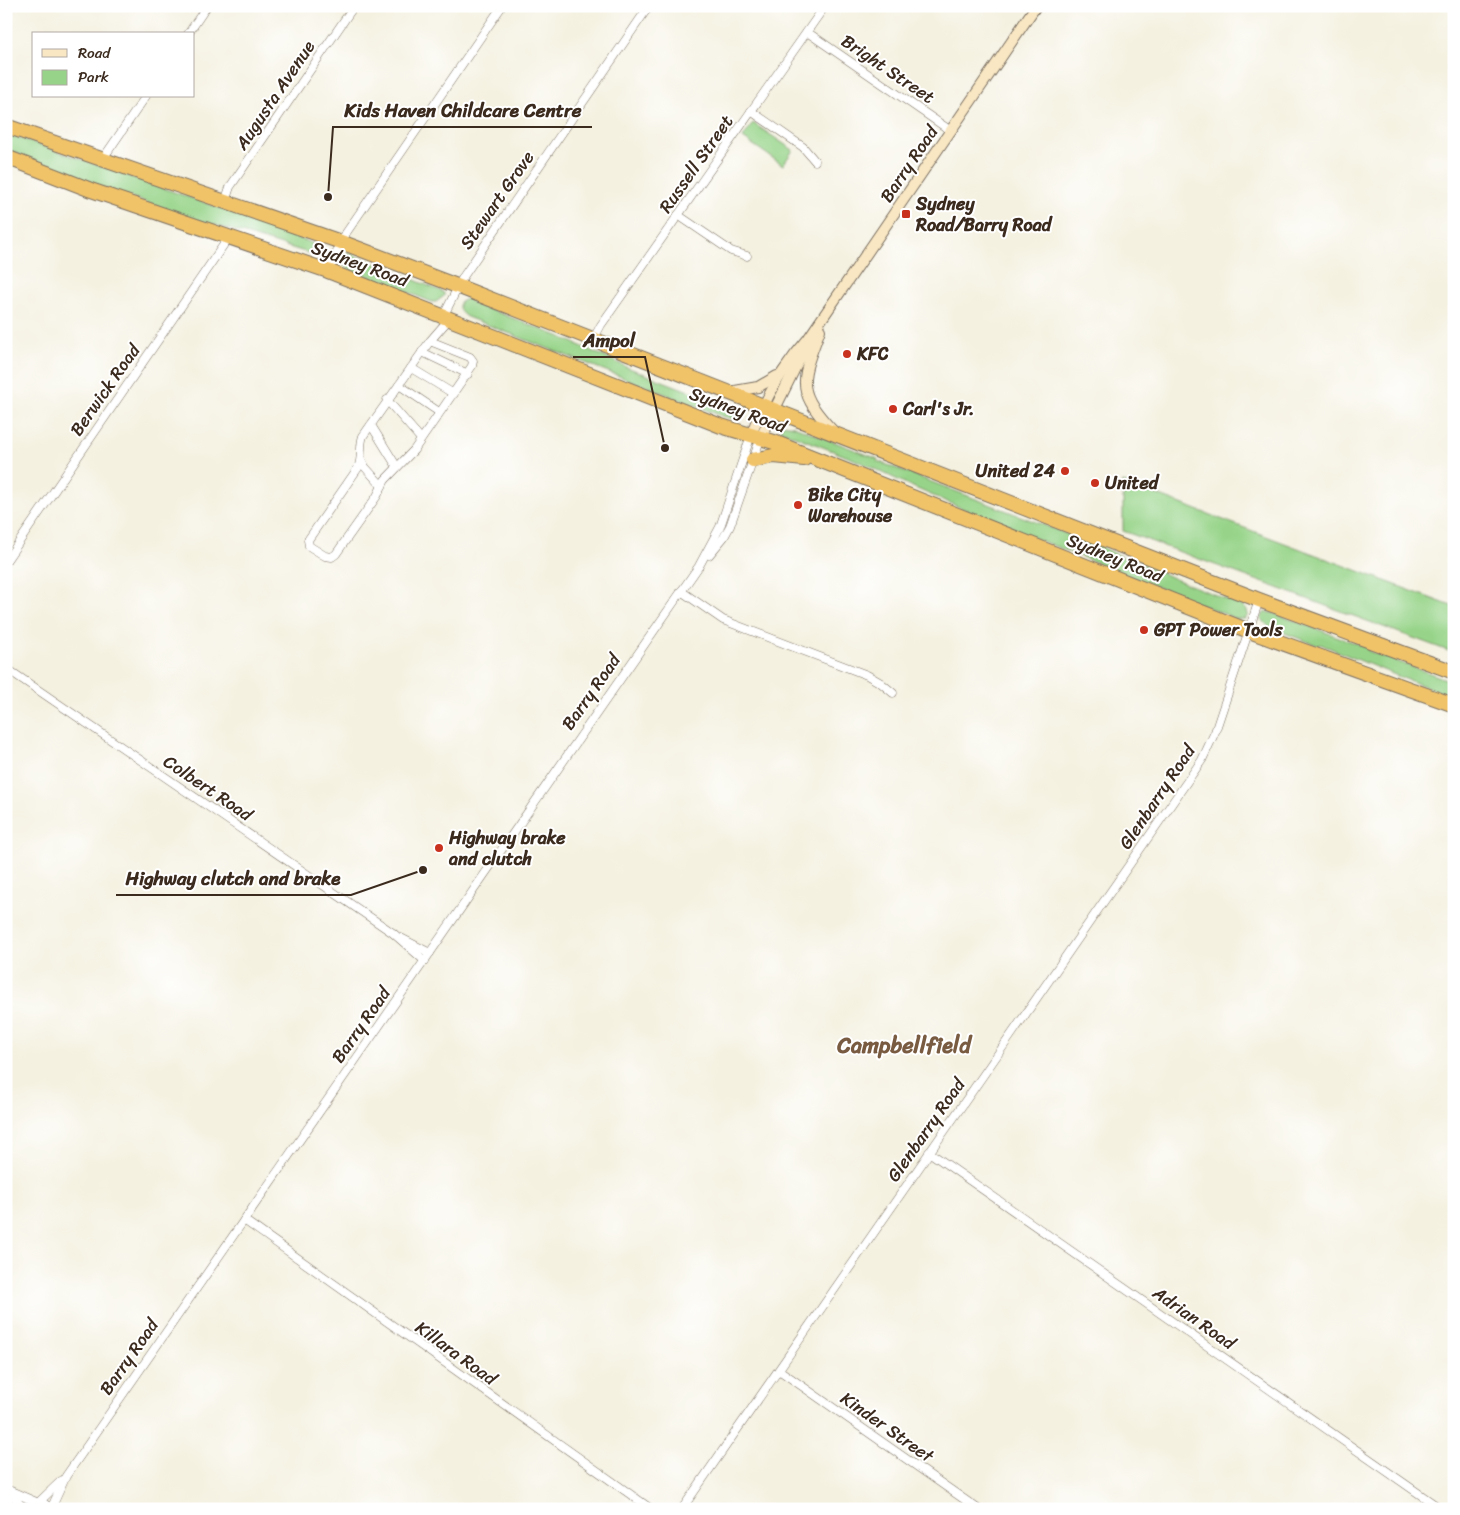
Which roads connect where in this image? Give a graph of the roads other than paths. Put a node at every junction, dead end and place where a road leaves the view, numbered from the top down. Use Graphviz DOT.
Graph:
graph roads {
  1 [pos="207,6"];
  2 [pos="354,6"];
  3 [pos="502,6"];
  4 [pos="649,6"];
  5 [pos="825,6"];
  6 [pos="1036,6"];
  7 [pos="189,32"];
  8 [pos="807,32"];
  9 [pos="145,98"];
  10 [pos="751,111"];
  11 [pos="6,126"];
  12 [pos="951,130"];
  13 [pos="6,157"];
  14 [pos="102,160"];
  15 [pos="815,162"];
  16 [pos="225,202"];
  17 [pos="678,215"];
  18 [pos="230,238"];
  19 [pos="341,242"];
  20 [pos="747,256"];
  21 [pos="328,271"];
  22 [pos="457,286"];
  23 [pos="825,315"];
  24 [pos="447,317"];
  25 [pos="808,339"];
  26 [pos="593,340"];
  27 [pos="430,341"];
  28 [pos="422,352"];
  29 [pos="411,368"];
  30 [pos="468,374"];
  31 [pos="780,374"];
  32 [pos="399,385"];
  33 [pos="726,393"];
  34 [pos="454,394"];
  35 [pos="388,400"];
  36 [pos="768,409"];
  37 [pos="439,412"];
  38 [pos="371,425"];
  39 [pos="756,436"];
  40 [pos="838,436"];
  41 [pos="422,439"];
  42 [pos="361,459"];
  43 [pos="753,460"];
  44 [pos="823,461"];
  45 [pos="397,467"];
  46 [pos="382,486"];
  47 [pos="6,560"];
  48 [pos="699,566"];
  49 [pos="681,591"];
  50 [pos="1259,600"];
  51 [pos="1249,631"];
  52 [pos="6,668"];
  53 [pos="1454,672"];
  54 [pos="893,693"];
  55 [pos="1454,706"];
  56 [pos="393,933"];
  57 [pos="430,954"];
  58 [pos="425,961"];
  59 [pos="929,1152"];
  60 [pos="244,1220"];
  61 [pos="779,1370"];
  62 [pos="66,1476"];
  63 [pos="6,1490"];
  64 [pos="38,1502"];
  65 [pos="24,1509"];
  66 [pos="29,1509"];
  67 [pos="50,1509"];
  68 [pos="651,1509"];
  69 [pos="682,1509"];
  70 [pos="978,1509"];
  71 [pos="1441,1509"];
  1 -- 7 [label="street"];
  2 -- 16 [label="street, Augusta Avenue"];
  3 -- 19 [label="street"];
  4 -- 22 [label="street, Stewart Grove"];
  5 -- 8 [label="street, Russell Street"];
  6 -- 12 [label="main road, Barry Road"];
  8 -- 10 [label="street, Russell Street"];
  8 -- 12 [label="street, Bright Street"];
  9 -- 14 [label="street"];
  10 -- 15 [label="street"];
  10 -- 17 [label="street, Russell Street"];
  11 -- 14 [label="highway, Sydney Road"];
  12 -- 23 [label="main road, Barry Road"];
  13 -- 18 [label="highway, Sydney Road"];
  14 -- 16 [label="highway, Sydney Road"];
  16 -- 19 [label="highway, Sydney Road"];
  17 -- 20 [label="street"];
  17 -- 26 [label="street, Russell Street"];
  18 -- 21 [label="highway, Sydney Road"];
  18 -- 47 [label="street, Berwick Road"];
  19 -- 21 [label="street"];
  19 -- 22 [label="highway, Sydney Road"];
  21 -- 24 [label="highway, Sydney Road"];
  22 -- 24 [label="street, Stewart Grove"];
  22 -- 26 [label="highway, Sydney Road"];
  23 -- 25 [label="main road, Barry Road"];
  23 -- 40 [label="main road"];
  24 -- 27 [label="street, Stewart Grove"];
  24 -- 39 [label="highway, Sydney Road"];
  25 -- 31 [label="main road, Barry Road"];
  25 -- 36 [label="main road, Barry Road"];
  26 -- 33 [label="highway, Sydney Road"];
  27 -- 28 [label="street, Stewart Grove"];
  27 -- 30 [label="street"];
  28 -- 29 [label="street, Stewart Grove"];
  28 -- 30 [label="street"];
  29 -- 32 [label="street, Stewart Grove"];
  29 -- 34 [label="street"];
  30 -- 34 [label="street"];
  31 -- 33 [label="main road"];
  31 -- 36 [label="main road, Barry Road"];
  32 -- 35 [label="street, Stewart Grove"];
  32 -- 37 [label="street"];
  33 -- 36 [label="highway, Sydney Road"];
  34 -- 37 [label="street"];
  35 -- 38 [label="street, Stewart Grove"];
  35 -- 41 [label="street"];
  36 -- 39 [label="main road, Barry Road"];
  36 -- 40 [label="highway, Sydney Road"];
  37 -- 41 [label="street"];
  38 -- 42 [label="street, Stewart Grove"];
  38 -- 45 [label="street"];
  39 -- 43 [label="street, Barry Road"];
  39 -- 44 [label="highway, Sydney Road"];
  39 -- 48 [label="street, Barry Road"];
  40 -- 50 [label="highway, Sydney Road"];
  41 -- 45 [label="street"];
  42 -- 46 [label="street"];
  42 -- 46 [label="street"];
  43 -- 44 [label="highway"];
  43 -- 48 [label="street, Barry Road"];
  44 -- 51 [label="highway, Sydney Road"];
  45 -- 46 [label="street"];
  48 -- 49 [label="street, Barry Road"];
  49 -- 54 [label="street"];
  49 -- 57 [label="street, Barry Road"];
  50 -- 51 [label="street, Glenbarry Road"];
  50 -- 53 [label="highway, Sydney Road"];
  51 -- 55 [label="highway, Sydney Road"];
  51 -- 59 [label="street, Glenbarry Road"];
  52 -- 56 [label="street, Colbert Road"];
  56 -- 57 [label="street, Colbert Road"];
  56 -- 58 [label="street, Colbert Road"];
  57 -- 58 [label="street, Barry Road"];
  58 -- 60 [label="street, Barry Road"];
  59 -- 61 [label="street, Glenbarry Road"];
  59 -- 71 [label="street, Adrian Road"];
  60 -- 62 [label="street, Barry Road"];
  60 -- 68 [label="street, Killara Road"];
  61 -- 69 [label="street, Glenbarry Road"];
  61 -- 70 [label="street, Kinder Street"];
  62 -- 64 [label="street, Barry Road"];
  62 -- 67 [label="street, Barry Road"];
  63 -- 64 [label="street"];
  63 -- 65 [label="street"];
  64 -- 66 [label="street, Barry Road"];
  64 -- 67 [label="street"];
}
